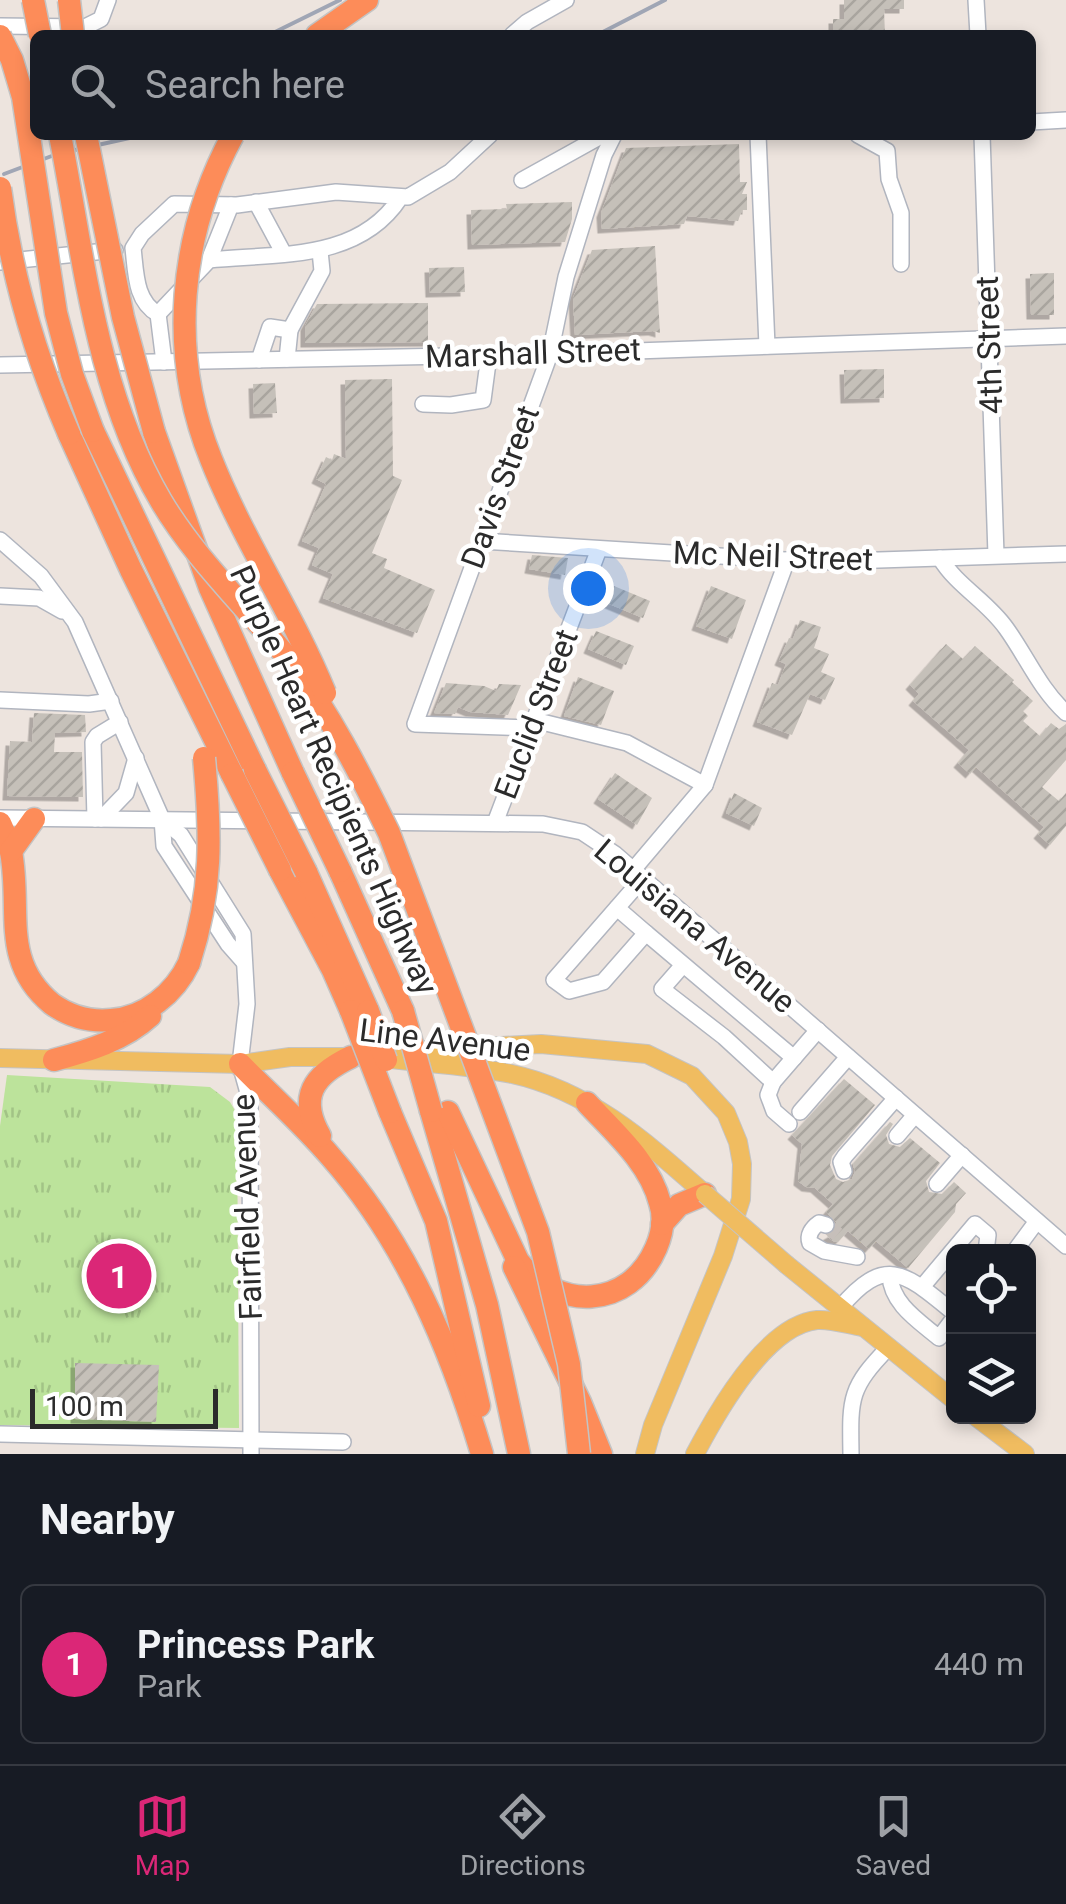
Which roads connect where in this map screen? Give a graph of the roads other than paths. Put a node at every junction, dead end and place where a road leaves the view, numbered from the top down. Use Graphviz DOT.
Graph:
graph roads {
  1 [pos="33,0"];
  2 [pos="69,0"];
  3 [pos="108,0"];
  4 [pos="367,0"];
  5 [pos="566,0"];
  6 [pos="976,0"];
  7 [pos="0,26"];
  8 [pos="39,30"];
  9 [pos="72,30"];
  10 [pos="325,30"];
  11 [pos="518,30"];
  12 [pos="978,30"];
  13 [pos="0,36"];
  14 [pos="1066,120"];
  15 [pos="1036,122"];
  16 [pos="61,140"];
  17 [pos="87,140"];
  18 [pos="232,140"];
  19 [pos="485,140"];
  20 [pos="594,140"];
  21 [pos="612,140"];
  22 [pos="758,140"];
  23 [pos="867,140"];
  24 [pos="982,140"];
  25 [pos="522,180"];
  26 [pos="0,188"];
  27 [pos="400,198"];
  28 [pos="256,202"];
  29 [pos="231,205"];
  30 [pos="2,216"];
  31 [pos="133,248"];
  32 [pos="320,251"];
  33 [pos="284,254"];
  34 [pos="209,260"];
  35 [pos="0,262"];
  36 [pos="901,264"];
  37 [pos="158,314"];
  38 [pos="290,330"];
  39 [pos="1066,336"];
  40 [pos="989,338"];
  41 [pos="768,346"];
  42 [pos="550,354"];
  43 [pos="488,355"];
  44 [pos="287,359"];
  45 [pos="259,360"];
  46 [pos="164,362"];
  47 [pos="0,365"];
  48 [pos="423,404"];
  49 [pos="81,433"];
  50 [pos="0,540"];
  51 [pos="480,542"];
  52 [pos="599,549"];
  53 [pos="1066,554"];
  54 [pos="996,555"];
  55 [pos="940,558"];
  56 [pos="788,560"];
  57 [pos="0,596"];
  58 [pos="148,601"];
  59 [pos="75,622"];
  60 [pos="0,700"];
  61 [pos="110,701"];
  62 [pos="1066,713"];
  63 [pos="120,722"];
  64 [pos="532,724"];
  65 [pos="338,734"];
  66 [pos="136,758"];
  67 [pos="243,772"];
  68 [pos="705,785"];
  69 [pos="34,819"];
  70 [pos="98,819"];
  71 [pos="162,819"];
  72 [pos="0,820"];
  73 [pos="495,823"];
  74 [pos="11,852"];
  75 [pos="638,874"];
  76 [pos="617,908"];
  77 [pos="646,933"];
  78 [pos="683,964"];
  79 [pos="187,969"];
  80 [pos="359,1011"];
  81 [pos="818,1030"];
  82 [pos="360,1056"];
  83 [pos="848,1057"];
  84 [pos="6,1058"];
  85 [pos="794,1058"];
  86 [pos="54,1060"];
  87 [pos="240,1064"];
  88 [pos="773,1082"];
  89 [pos="896,1098"];
  90 [pos="587,1103"];
  91 [pos="439,1111"];
  92 [pos="915,1115"];
  93 [pos="897,1136"];
  94 [pos="962,1155"];
  95 [pos="332,1158"];
  96 [pos="844,1171"];
  97 [pos="937,1184"];
  98 [pos="705,1194"];
  99 [pos="1038,1221"];
  100 [pos="662,1224"];
  101 [pos="826,1225"];
  102 [pos="504,1238"];
  103 [pos="843,1239"];
  104 [pos="959,1244"];
  105 [pos="987,1244"];
  106 [pos="1020,1244"];
  107 [pos="1066,1246"];
  108 [pos="858,1256"];
  109 [pos="946,1259"];
  110 [pos="890,1275"];
  111 [pos="872,1277"];
  112 [pos="922,1287"];
  113 [pos="840,1308"];
  114 [pos="946,1309"];
  115 [pos="863,1327"];
  116 [pos="946,1328"];
  117 [pos="939,1338"];
  118 [pos="946,1344"];
  119 [pos="889,1347"];
  120 [pos="946,1393"];
  121 [pos="985,1424"];
  122 [pos="0,1434"];
  123 [pos="343,1442"];
  124 [pos="251,1447"];
  125 [pos="485,1454"];
  126 [pos="518,1454"];
  127 [pos="578,1454"];
  128 [pos="601,1454"];
  129 [pos="645,1454"];
  130 [pos="695,1454"];
  131 [pos="851,1454"];
  132 [pos="1025,1454"];
  1 -- 8 [label="highway, bridge"];
  2 -- 9 [label="highway, bridge"];
  3 -- 7 [label="street"];
  4 -- 10 [label="highway"];
  5 -- 11 [label="street"];
  6 -- 12 [label="street"];
  13 -- 49 [label="highway, bridge"];
  14 -- 15 [label="street"];
  16 -- 65 [label="highway, bridge"];
  17 -- 91 [label="highway, Purple Heart Recipients Highway, bridge"];
  18 -- 65 [label="highway, bridge"];
  19 -- 27 [label="street"];
  20 -- 25 [label="street"];
  21 -- 42 [label="street, Davis Street"];
  22 -- 41 [label="street"];
  23 -- 36 [label="street"];
  24 -- 40 [label="street, 4th Street"];
  26 -- 30 [label="highway, bridge"];
  27 -- 28 [label="street"];
  27 -- 32 [label="street"];
  28 -- 29 [label="street"];
  28 -- 33 [label="street"];
  29 -- 31 [label="street"];
  29 -- 34 [label="street"];
  30 -- 49 [label="highway, bridge"];
  31 -- 35 [label="street"];
  31 -- 37 [label="street"];
  32 -- 33 [label="street"];
  32 -- 38 [label="street"];
  33 -- 34 [label="street"];
  34 -- 37 [label="street"];
  37 -- 46 [label="street"];
  38 -- 44 [label="street"];
  38 -- 45 [label="street"];
  39 -- 40 [label="street, Marshall Street"];
  40 -- 41 [label="street, Marshall Street"];
  40 -- 54 [label="street, 4th Street"];
  41 -- 42 [label="street, Marshall Street"];
  42 -- 43 [label="street, Marshall Street"];
  42 -- 51 [label="street, Davis Street"];
  43 -- 44 [label="street, Marshall Street"];
  43 -- 48 [label="street"];
  44 -- 45 [label="street, Marshall Street"];
  45 -- 46 [label="street, Marshall Street"];
  46 -- 47 [label="street, Marshall Street"];
  49 -- 58 [label="highway"];
  49 -- 67 [label="highway"];
  50 -- 59 [label="street, Fairfield Avenue"];
  51 -- 52 [label="street, Mc Neil Street"];
  51 -- 64 [label="street, Davis Street"];
  52 -- 56 [label="street, Mc Neil Street"];
  52 -- 64 [label="street, Euclid Street"];
  53 -- 54 [label="street, Mc Neil Street"];
  54 -- 55 [label="street, Mc Neil Street"];
  55 -- 56 [label="street, Mc Neil Street"];
  55 -- 62 [label="street"];
  56 -- 68 [label="street"];
  57 -- 59 [label="street"];
  58 -- 67 [label="highway"];
  58 -- 79 [label="highway, bridge"];
  59 -- 61 [label="street, Fairfield Avenue"];
  60 -- 61 [label="street"];
  61 -- 63 [label="street, Fairfield Avenue"];
  63 -- 66 [label="street, Fairfield Avenue"];
  63 -- 70 [label="street"];
  64 -- 68 [label="street"];
  64 -- 73 [label="street, Euclid Street"];
  65 -- 127 [label="highway, bridge"];
  66 -- 70 [label="street"];
  66 -- 71 [label="street, Fairfield Avenue"];
  67 -- 80 [label="highway, bridge"];
  67 -- 80 [label="highway, bridge"];
  68 -- 75 [label="street"];
  69 -- 70 [label="street, Louisiana Avenue"];
  69 -- 72 [label="street, Louisiana Avenue"];
  69 -- 74 [label="highway"];
  70 -- 71 [label="street, Louisiana Avenue"];
  71 -- 73 [label="street, Louisiana Avenue"];
  71 -- 87 [label="street, Fairfield Avenue"];
  72 -- 74 [label="highway"];
  73 -- 75 [label="street, Louisiana Avenue"];
  74 -- 79 [label="highway"];
  75 -- 76 [label="street"];
  75 -- 81 [label="street, Louisiana Avenue"];
  76 -- 77 [label="street"];
  76 -- 77 [label="street"];
  77 -- 78 [label="street"];
  78 -- 85 [label="street"];
  78 -- 88 [label="street"];
  79 -- 86 [label="highway"];
  80 -- 125 [label="highway, bridge"];
  81 -- 83 [label="street, Louisiana Avenue"];
  81 -- 85 [label="street"];
  82 -- 87 [label="main road, Line Avenue"];
  82 -- 90 [label="main road, Line Avenue"];
  82 -- 95 [label="highway"];
  82 -- 129 [label="main road"];
  83 -- 88 [label="street"];
  83 -- 89 [label="street, Louisiana Avenue"];
  84 -- 86 [label="main road, Line Avenue"];
  85 -- 88 [label="street"];
  86 -- 87 [label="main road, Line Avenue"];
  87 -- 95 [label="highway"];
  87 -- 124 [label="street, Fairfield Avenue"];
  89 -- 92 [label="street, Louisiana Avenue"];
  89 -- 96 [label="street"];
  90 -- 98 [label="main road, Line Avenue"];
  90 -- 100 [label="highway"];
  91 -- 102 [label="highway"];
  91 -- 126 [label="highway"];
  92 -- 93 [label="street"];
  92 -- 94 [label="street, Louisiana Avenue"];
  94 -- 97 [label="street"];
  94 -- 99 [label="street, Louisiana Avenue"];
  95 -- 125 [label="highway"];
  98 -- 100 [label="highway"];
  98 -- 113 [label="main road, Line Avenue, bridge"];
  99 -- 106 [label="street"];
  99 -- 107 [label="street, Louisiana Avenue"];
  100 -- 102 [label="highway"];
  101 -- 108 [label="street"];
  102 -- 128 [label="highway"];
  103 -- 108 [label="street"];
  104 -- 105 [label="street"];
  108 -- 111 [label="street"];
  109 -- 112 [label="street"];
  110 -- 111 [label="street"];
  110 -- 112 [label="street"];
  110 -- 117 [label="street"];
  111 -- 113 [label="street"];
  112 -- 114 [label="street"];
  113 -- 115 [label="main road, Line Avenue"];
  115 -- 119 [label="main road, Line Avenue"];
  115 -- 130 [label="main road"];
  116 -- 117 [label="street"];
  117 -- 118 [label="street"];
  119 -- 120 [label="main road, Line Avenue"];
  119 -- 131 [label="street"];
  121 -- 132 [label="main road"];
  122 -- 124 [label="street"];
  123 -- 124 [label="street"];
}
